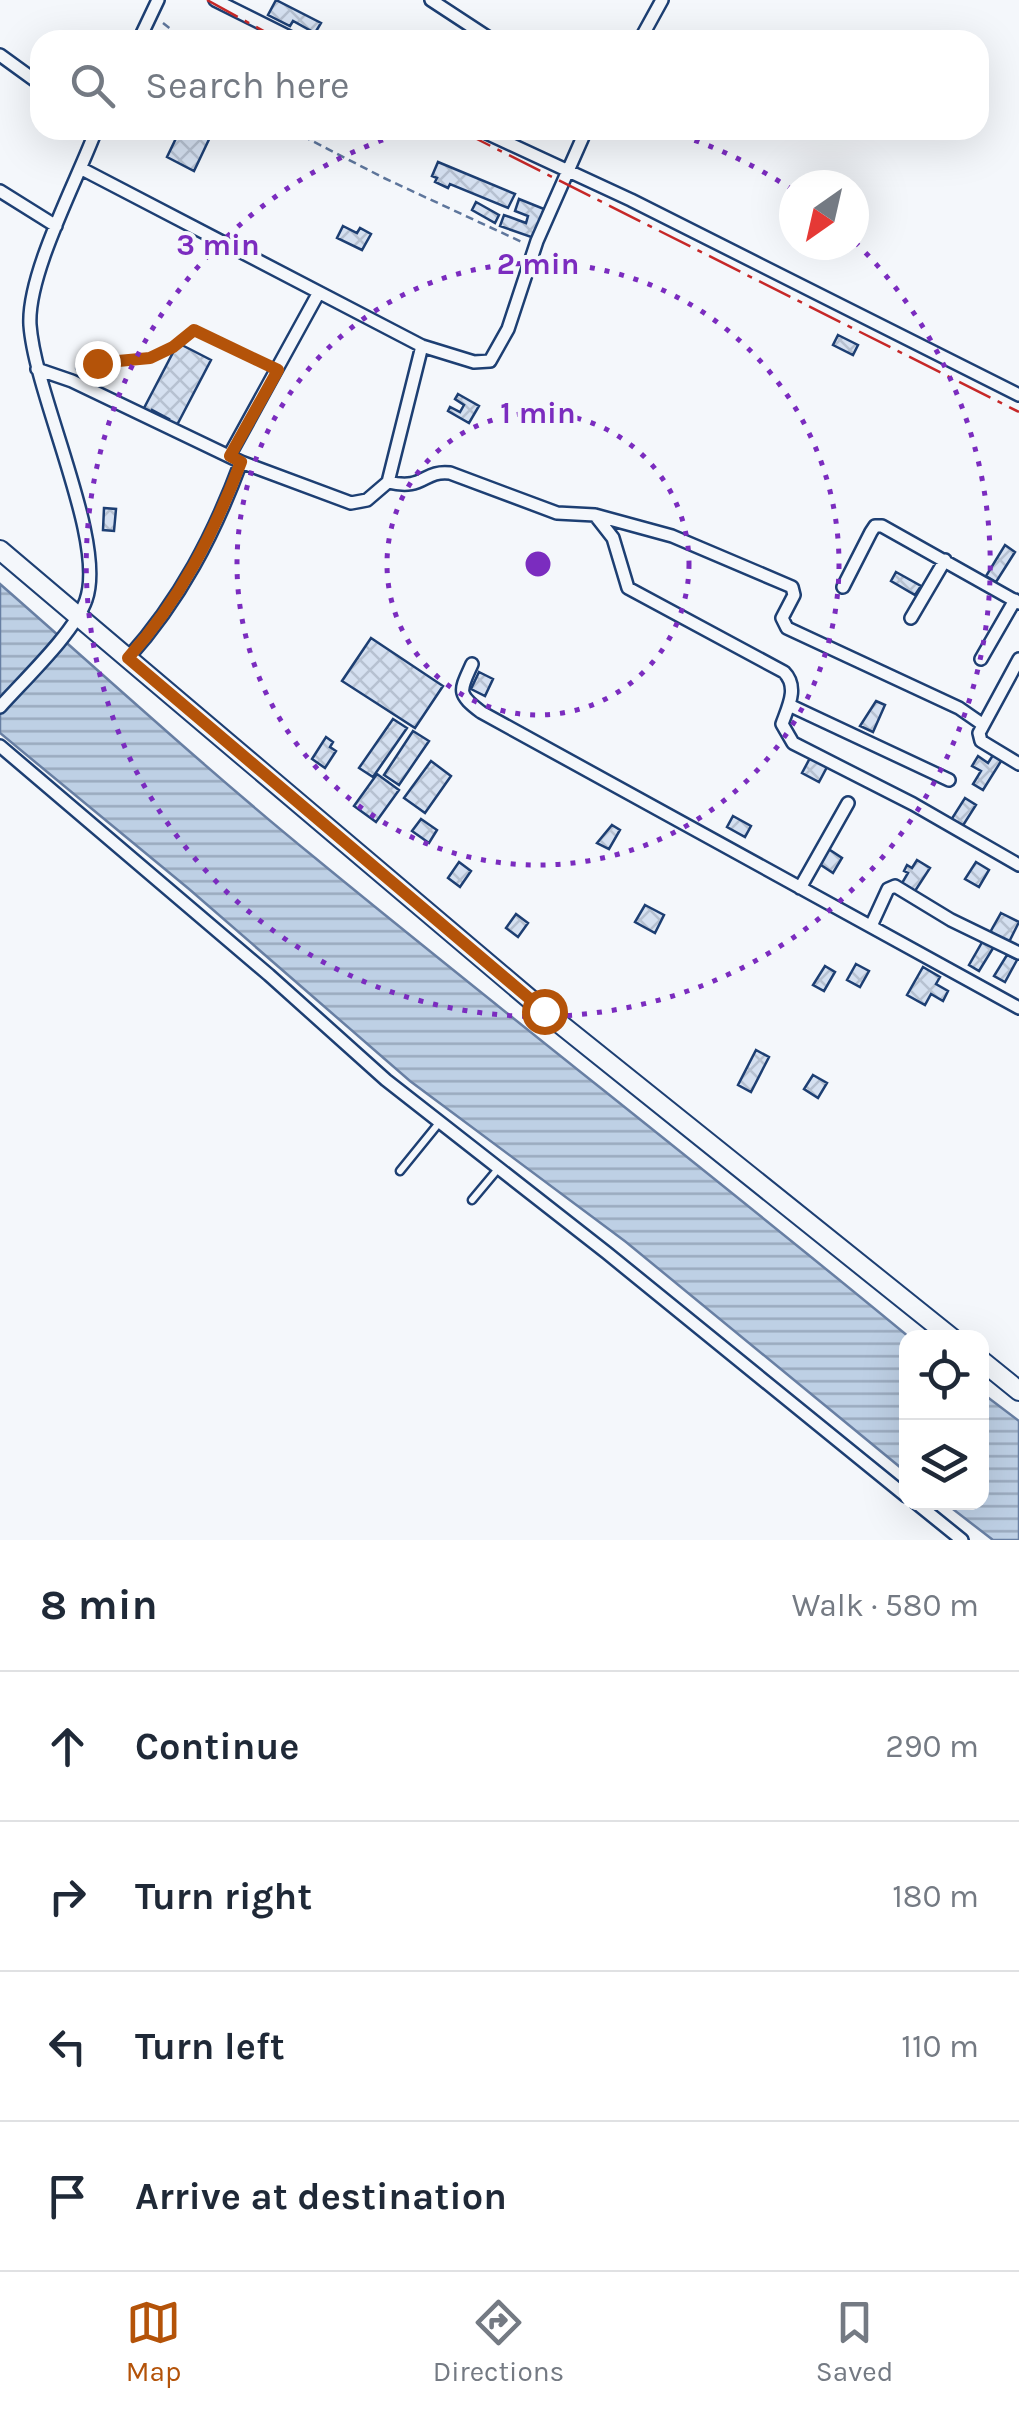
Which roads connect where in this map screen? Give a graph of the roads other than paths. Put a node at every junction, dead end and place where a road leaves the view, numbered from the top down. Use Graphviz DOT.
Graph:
graph roads {
  1 [pos="158,0"];
  2 [pos="214,0"];
  3 [pos="431,0"];
  4 [pos="662,0"];
  5 [pos="144,30"];
  6 [pos="276,30"];
  7 [pos="477,30"];
  8 [pos="646,30"];
  9 [pos="0,55"];
  10 [pos="30,77"];
  11 [pos="92,140"];
  12 [pos="501,140"];
  13 [pos="581,140"];
  14 [pos="82,169"];
  15 [pos="567,172"];
  16 [pos="0,191"];
  17 [pos="56,226"];
  18 [pos="318,294"];
  19 [pos="422,346"];
  20 [pos="37,369"];
  21 [pos="1019,395"];
  22 [pos="235,459"];
  23 [pos="388,482"];
  24 [pos="594,514"];
  25 [pos="0,550"];
  26 [pos="945,560"];
  27 [pos="843,587"];
  28 [pos="1017,601"];
  29 [pos="911,618"];
  30 [pos="74,622"];
  31 [pos="128,658"];
  32 [pos="981,659"];
  33 [pos="1019,659"];
  34 [pos="472,664"];
  35 [pos="789,705"];
  36 [pos="0,707"];
  37 [pos="982,724"];
  38 [pos="0,746"];
  39 [pos="1019,764"];
  40 [pos="950,780"];
  41 [pos="848,803"];
  42 [pos="1019,866"];
  43 [pos="800,888"];
  44 [pos="871,926"];
  45 [pos="1019,953"];
  46 [pos="1019,1008"];
  47 [pos="439,1122"];
  48 [pos="498,1168"];
  49 [pos="400,1171"];
  50 [pos="472,1200"];
  51 [pos="942,1330"];
  52 [pos="989,1367"];
  53 [pos="1019,1391"];
  54 [pos="899,1490"];
  55 [pos="925,1510"];
  56 [pos="962,1540"];
  1 -- 5 [label="street"];
  2 -- 6 [label="street"];
  3 -- 7 [label="street"];
  4 -- 8 [label="street"];
  9 -- 10 [label="street"];
  11 -- 14 [label="street"];
  12 -- 15 [label="street"];
  13 -- 15 [label="street"];
  14 -- 17 [label="street"];
  14 -- 18 [label="street"];
  15 -- 19 [label="street"];
  15 -- 21 [label="street"];
  16 -- 17 [label="street"];
  17 -- 20 [label="street"];
  18 -- 19 [label="street"];
  18 -- 22 [label="street"];
  19 -- 23 [label="street"];
  20 -- 22 [label="street"];
  20 -- 30 [label="street"];
  22 -- 23 [label="street"];
  22 -- 31 [label="street"];
  23 -- 24 [label="street"];
  24 -- 35 [label="street"];
  24 -- 37 [label="street"];
  25 -- 30 [label="main road"];
  26 -- 27 [label="street"];
  26 -- 28 [label="street"];
  26 -- 29 [label="street"];
  28 -- 32 [label="street"];
  30 -- 31 [label="main road"];
  30 -- 36 [label="street"];
  31 -- 51 [label="main road"];
  33 -- 37 [label="street"];
  34 -- 43 [label="street"];
  35 -- 40 [label="street"];
  35 -- 42 [label="street"];
  37 -- 39 [label="street"];
  38 -- 47 [label="street"];
  41 -- 43 [label="street"];
  43 -- 44 [label="street"];
  44 -- 45 [label="street"];
  44 -- 46 [label="street"];
  47 -- 48 [label="street"];
  47 -- 49 [label="lane"];
  48 -- 50 [label="lane"];
  48 -- 54 [label="street"];
  52 -- 53 [label="main road"];
  55 -- 56 [label="street"];
}
